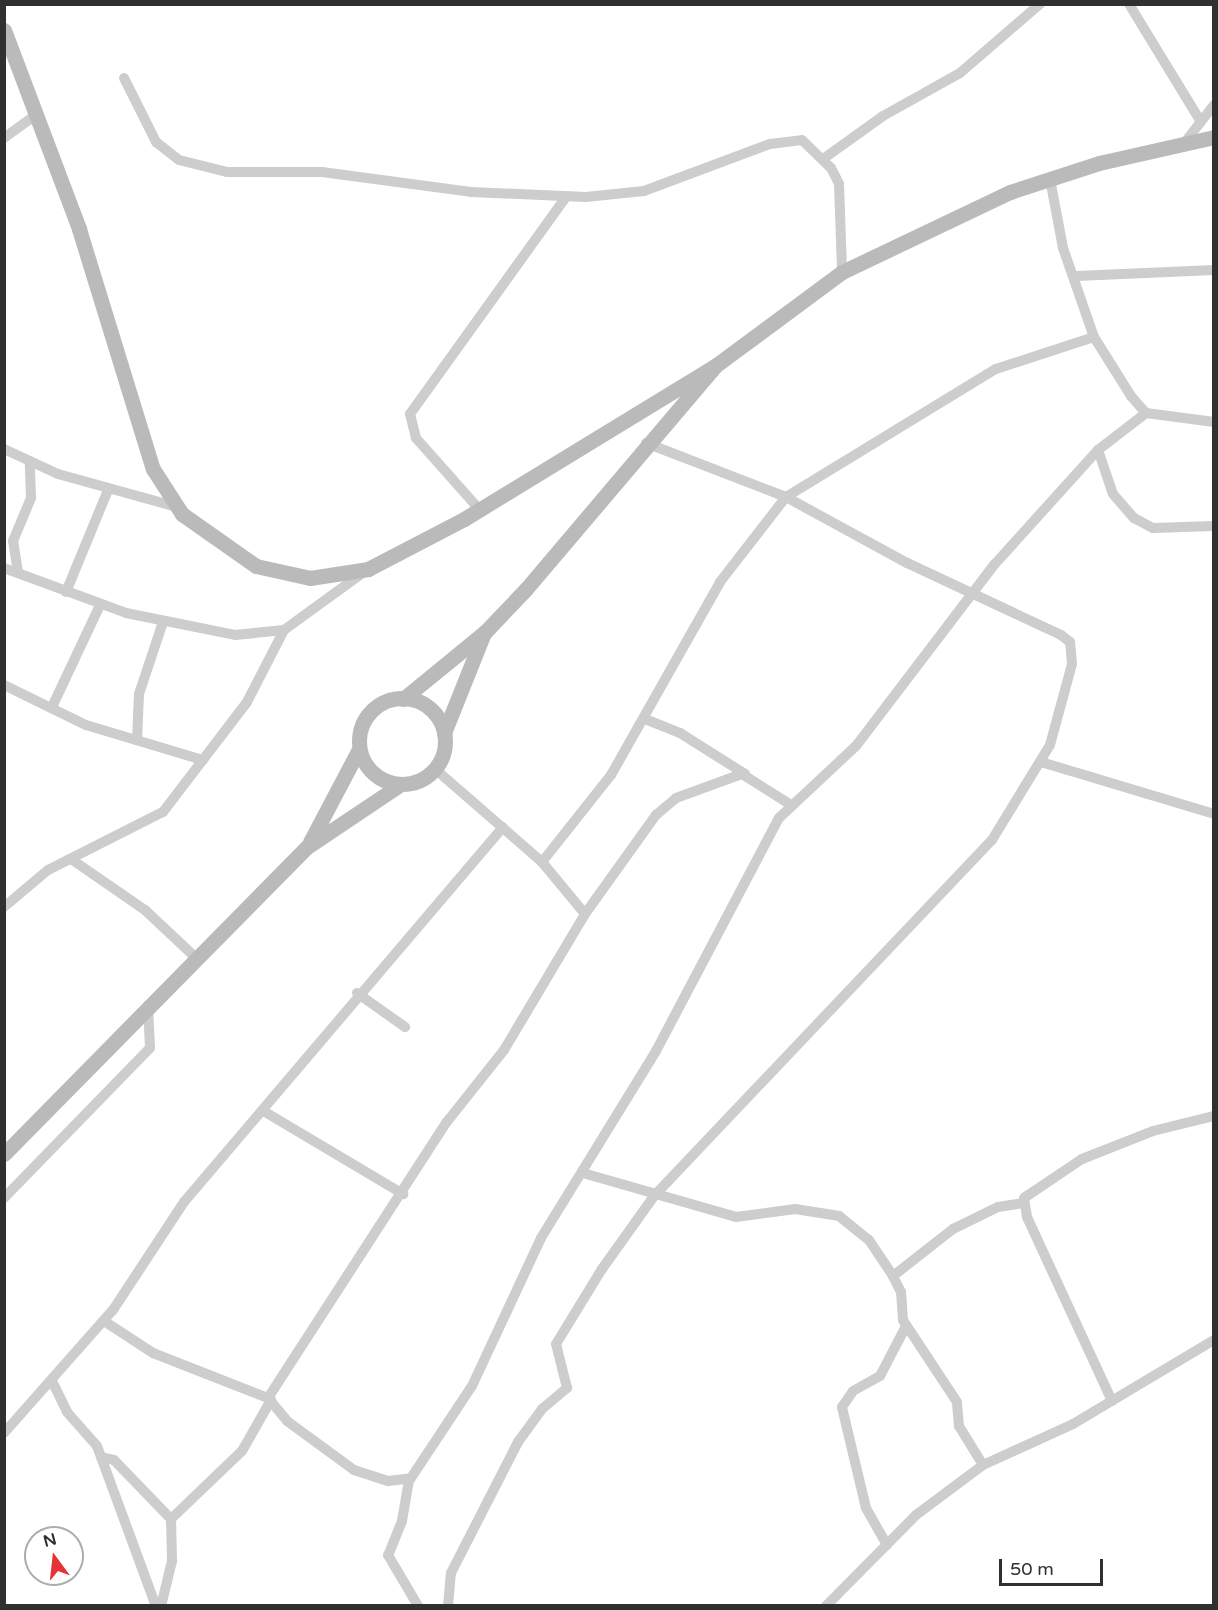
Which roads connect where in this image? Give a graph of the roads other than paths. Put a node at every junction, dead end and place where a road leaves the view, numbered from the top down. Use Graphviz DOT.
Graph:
graph roads {
  1 [pos="1040,4"];
  2 [pos="1129,4"];
  3 [pos="4,30"];
  4 [pos="8,51"];
  5 [pos="124,78"];
  6 [pos="1214,105"];
  7 [pos="37,114"];
  8 [pos="1201,122"];
  9 [pos="1214,137"];
  10 [pos="4,138"];
  11 [pos="1185,142"];
  12 [pos="823,159"];
  13 [pos="1050,179"];
  14 [pos="566,198"];
  15 [pos="1214,270"];
  16 [pos="842,272"];
  17 [pos="1077,276"];
  18 [pos="1094,337"];
  19 [pos="715,366"];
  20 [pos="1146,413"];
  21 [pos="1214,422"];
  22 [pos="646,443"];
  23 [pos="4,449"];
  24 [pos="1098,450"];
  25 [pos="30,461"];
  26 [pos="108,490"];
  27 [pos="786,497"];
  28 [pos="177,507"];
  29 [pos="479,509"];
  30 [pos="1214,526"];
  31 [pos="4,568"];
  32 [pos="368,569"];
  33 [pos="18,572"];
  34 [pos="66,592"];
  35 [pos="972,593"];
  36 [pos="100,605"];
  37 [pos="162,622"];
  38 [pos="284,630"];
  39 [pos="485,632"];
  40 [pos="4,685"];
  41 [pos="403,699"];
  42 [pos="52,707"];
  43 [pos="645,719"];
  44 [pos="444,733"];
  45 [pos="137,740"];
  46 [pos="358,751"];
  47 [pos="203,760"];
  48 [pos="1041,762"];
  49 [pos="435,769"];
  50 [pos="745,774"];
  51 [pos="401,784"];
  52 [pos="790,805"];
  53 [pos="1214,814"];
  54 [pos="503,827"];
  55 [pos="307,847"];
  56 [pos="71,859"];
  57 [pos="542,862"];
  58 [pos="5,906"];
  59 [pos="585,914"];
  60 [pos="195,957"];
  61 [pos="357,993"];
  62 [pos="148,1005"];
  63 [pos="405,1027"];
  64 [pos="265,1112"];
  65 [pos="1214,1116"];
  66 [pos="4,1154"];
  67 [pos="583,1173"];
  68 [pos="657,1192"];
  69 [pos="403,1194"];
  70 [pos="4,1198"];
  71 [pos="1023,1203"];
  72 [pos="893,1276"];
  73 [pos="104,1321"];
  74 [pos="906,1326"];
  75 [pos="1214,1340"];
  76 [pos="52,1381"];
  77 [pos="269,1399"];
  78 [pos="1112,1401"];
  79 [pos="4,1433"];
  80 [pos="101,1457"];
  81 [pos="983,1465"];
  82 [pos="409,1479"];
  83 [pos="171,1519"];
  84 [pos="887,1545"];
  85 [pos="156,1605"];
  86 [pos="160,1605"];
  87 [pos="418,1605"];
  88 [pos="448,1605"];
  89 [pos="826,1605"];
  1 -- 12 [label="street"];
  2 -- 8 [label="street"];
  3 -- 4 [label="main road"];
  4 -- 7 [label="main road"];
  5 -- 14 [label="street"];
  6 -- 8 [label="street"];
  7 -- 10 [label="street"];
  7 -- 28 [label="main road"];
  8 -- 11 [label="street"];
  9 -- 11 [label="main road"];
  11 -- 13 [label="main road"];
  12 -- 14 [label="street"];
  12 -- 16 [label="street"];
  13 -- 16 [label="main road"];
  13 -- 17 [label="street"];
  14 -- 29 [label="street"];
  15 -- 17 [label="street"];
  16 -- 19 [label="main road"];
  17 -- 18 [label="street"];
  18 -- 20 [label="street"];
  18 -- 27 [label="street"];
  19 -- 22 [label="main road"];
  19 -- 29 [label="main road"];
  20 -- 21 [label="street"];
  20 -- 24 [label="street"];
  22 -- 27 [label="street"];
  22 -- 39 [label="main road"];
  23 -- 25 [label="street"];
  24 -- 30 [label="street"];
  24 -- 35 [label="street"];
  25 -- 26 [label="street"];
  25 -- 33 [label="street"];
  26 -- 28 [label="street"];
  26 -- 34 [label="street"];
  27 -- 35 [label="street"];
  27 -- 43 [label="street"];
  28 -- 32 [label="main road"];
  29 -- 32 [label="main road"];
  31 -- 33 [label="street"];
  32 -- 38 [label="street"];
  33 -- 34 [label="street"];
  34 -- 36 [label="street"];
  35 -- 48 [label="street"];
  35 -- 52 [label="street"];
  36 -- 37 [label="street"];
  36 -- 42 [label="street"];
  37 -- 38 [label="street"];
  37 -- 45 [label="street"];
  38 -- 47 [label="street"];
  39 -- 41 [label="main road"];
  39 -- 44 [label="main road"];
  40 -- 42 [label="street"];
  41 -- 44 [label="main road"];
  41 -- 46 [label="main road"];
  42 -- 45 [label="street"];
  43 -- 50 [label="street"];
  43 -- 57 [label="street"];
  44 -- 49 [label="main road"];
  45 -- 47 [label="street"];
  46 -- 51 [label="main road"];
  46 -- 55 [label="main road"];
  47 -- 56 [label="street"];
  48 -- 53 [label="street"];
  48 -- 68 [label="street"];
  49 -- 51 [label="main road"];
  49 -- 54 [label="street"];
  50 -- 52 [label="street"];
  50 -- 59 [label="street"];
  51 -- 55 [label="main road"];
  52 -- 67 [label="street"];
  54 -- 57 [label="street"];
  54 -- 61 [label="street"];
  55 -- 60 [label="main road"];
  56 -- 58 [label="street"];
  56 -- 60 [label="street"];
  57 -- 59 [label="street"];
  59 -- 69 [label="street"];
  60 -- 62 [label="main road"];
  61 -- 63 [label="street"];
  61 -- 64 [label="street"];
  62 -- 66 [label="main road"];
  62 -- 70 [label="street"];
  64 -- 69 [label="street"];
  64 -- 73 [label="street"];
  65 -- 71 [label="street"];
  67 -- 68 [label="street"];
  67 -- 82 [label="street"];
  68 -- 72 [label="street"];
  68 -- 88 [label="street"];
  69 -- 77 [label="street"];
  71 -- 72 [label="street"];
  71 -- 78 [label="street"];
  72 -- 74 [label="street"];
  73 -- 76 [label="street"];
  73 -- 77 [label="street"];
  74 -- 81 [label="street"];
  74 -- 84 [label="street"];
  75 -- 78 [label="street"];
  76 -- 79 [label="street"];
  76 -- 80 [label="street"];
  77 -- 82 [label="street"];
  77 -- 83 [label="street"];
  78 -- 81 [label="street"];
  80 -- 83 [label="street"];
  80 -- 85 [label="street"];
  81 -- 84 [label="street"];
  82 -- 87 [label="street"];
  83 -- 86 [label="street"];
  84 -- 89 [label="street"];
}
